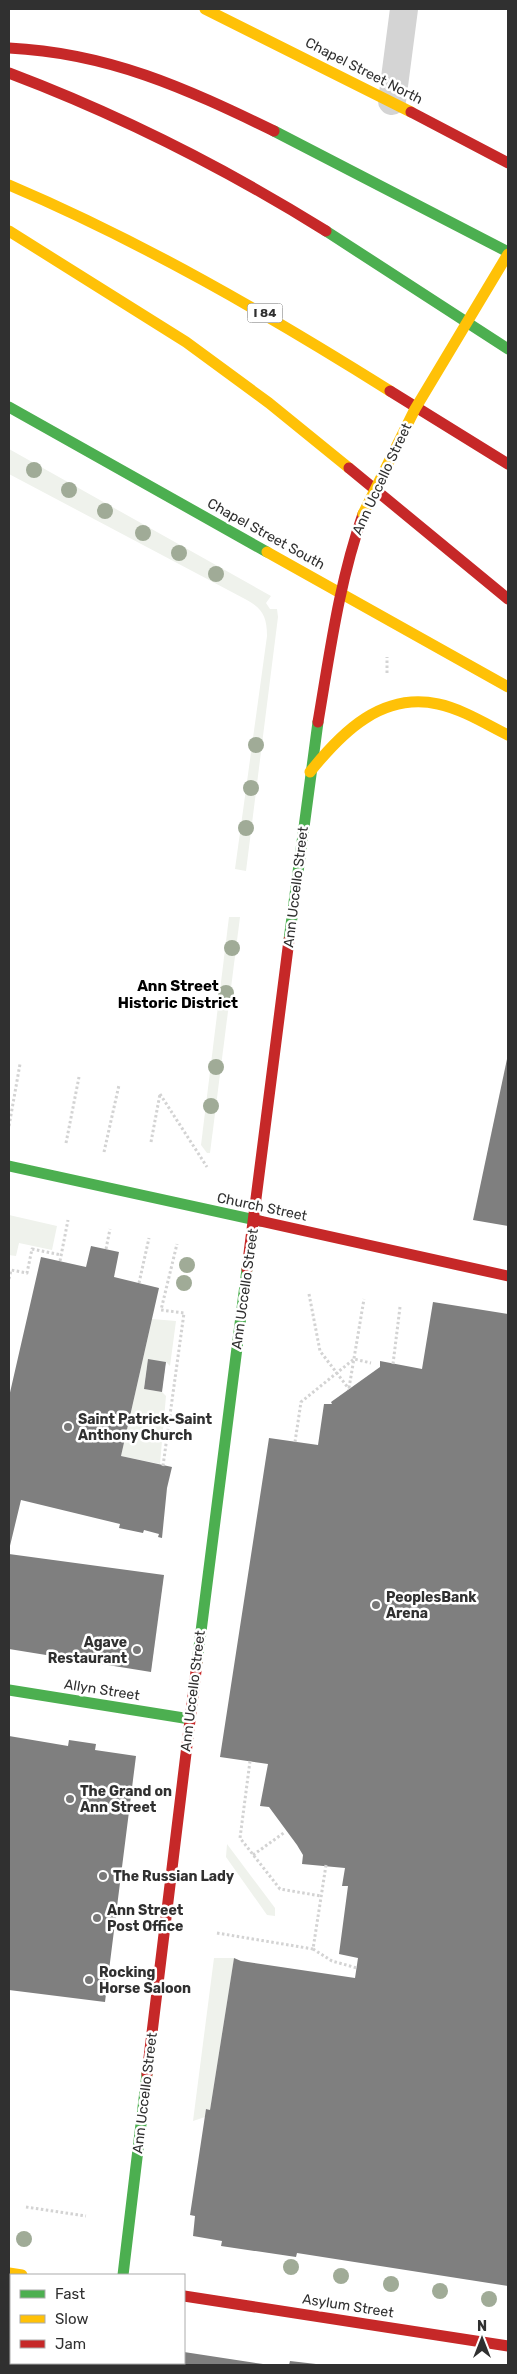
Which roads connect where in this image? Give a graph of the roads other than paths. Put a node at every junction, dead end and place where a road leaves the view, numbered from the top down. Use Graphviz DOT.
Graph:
graph roads {
  1 [pos="205,9"];
  2 [pos="404,9"];
  3 [pos="9,48"];
  4 [pos="9,73"];
  5 [pos="392,101"];
  6 [pos="508,163"];
  7 [pos="9,185"];
  8 [pos="9,231"];
  9 [pos="508,253"];
  10 [pos="508,349"];
  11 [pos="9,407"];
  12 [pos="508,464"];
  13 [pos="340,592"];
  14 [pos="508,599"];
  15 [pos="508,687"];
  16 [pos="508,735"];
  17 [pos="310,772"];
  18 [pos="9,1166"];
  19 [pos="254,1220"];
  20 [pos="508,1276"];
  21 [pos="9,1690"];
  22 [pos="190,1719"];
  23 [pos="123,2274"];
  24 [pos="185,2296"];
  25 [pos="508,2346"];
  1 -- 5 [label="main road, Chapel Street North"];
  2 -- 5 [label="street"];
  3 -- 9 [label="main road"];
  4 -- 10 [label="main road"];
  5 -- 6 [label="main road, Chapel Street North"];
  7 -- 12 [label="main road, I 84"];
  8 -- 14 [label="main road"];
  9 -- 13 [label="main road, Ann Uccello Street, bridge"];
  11 -- 13 [label="main road, Chapel Street South"];
  13 -- 15 [label="main road, Chapel Street South"];
  13 -- 17 [label="main road, Ann Uccello Street"];
  16 -- 17 [label="main road"];
  17 -- 19 [label="main road, Ann Uccello Street"];
  18 -- 19 [label="main road, Church Street"];
  19 -- 20 [label="main road, Church Street"];
  19 -- 22 [label="main road, Ann Uccello Street"];
  21 -- 22 [label="main road, Allyn Street"];
  22 -- 23 [label="main road, Ann Uccello Street"];
  24 -- 25 [label="main road, Asylum Street"];
}
